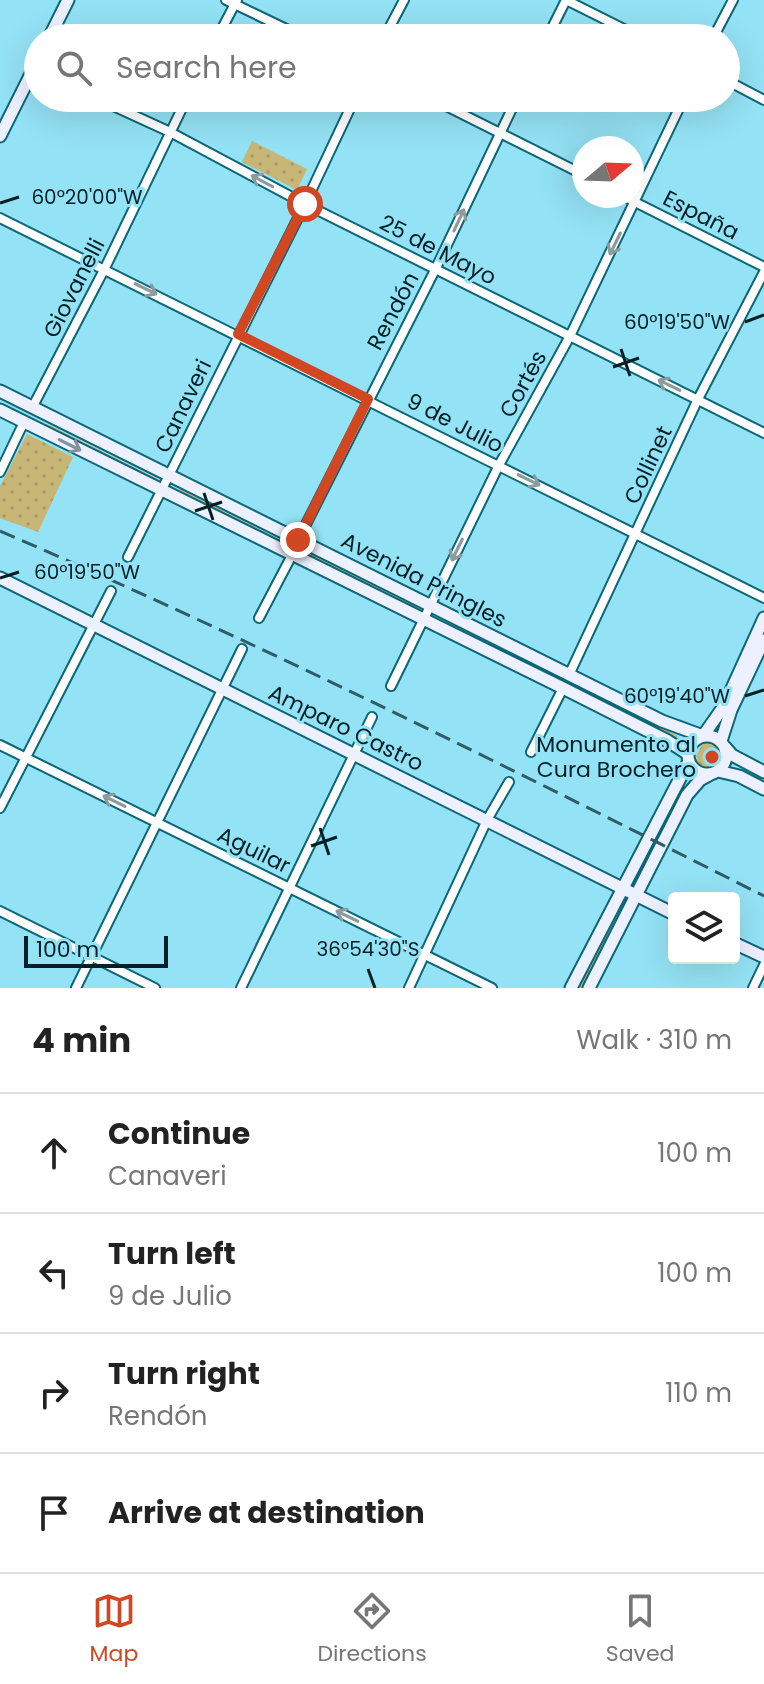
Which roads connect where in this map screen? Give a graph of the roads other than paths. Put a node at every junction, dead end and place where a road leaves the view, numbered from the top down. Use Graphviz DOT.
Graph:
graph roads {
  1 [pos="68,0"];
  2 [pos="404,0"];
  3 [pos="566,0"];
  4 [pos="733,0"];
  5 [pos="232,1"];
  6 [pos="56,24"];
  7 [pos="223,24"];
  8 [pos="277,24"];
  9 [pos="391,24"];
  10 [pos="554,24"];
  11 [pos="614,24"];
  12 [pos="720,24"];
  13 [pos="740,87"];
  14 [pos="24,90"];
  15 [pos="764,100"];
  16 [pos="126,112"];
  17 [pos="180,112"];
  18 [pos="348,112"];
  19 [pos="460,112"];
  20 [pos="510,112"];
  21 [pos="677,112"];
  22 [pos="501,131"];
  23 [pos="170,132"];
  24 [pos="0,136"];
  25 [pos="572,169"];
  26 [pos="644,183"];
  27 [pos="305,204"];
  28 [pos="644,207"];
  29 [pos="632,208"];
  30 [pos="0,218"];
  31 [pos="105,268"];
  32 [pos="436,268"];
  33 [pos="764,270"];
  34 [pos="238,334"];
  35 [pos="570,336"];
  36 [pos="0,391"];
  37 [pos="368,399"];
  38 [pos="698,399"];
  39 [pos="33,406"];
  40 [pos="0,410"];
  41 [pos="24,422"];
  42 [pos="764,433"];
  43 [pos="499,465"];
  44 [pos="0,472"];
  45 [pos="169,475"];
  46 [pos="161,491"];
  47 [pos="637,533"];
  48 [pos="298,540"];
  49 [pos="292,555"];
  50 [pos="128,557"];
  51 [pos="0,578"];
  52 [pos="111,591"];
  53 [pos="764,598"];
  54 [pos="429,605"];
  55 [pos="259,618"];
  56 [pos="423,618"];
  57 [pos="764,618"];
  58 [pos="93,625"];
  59 [pos="764,640"];
  60 [pos="242,649"];
  61 [pos="569,675"];
  62 [pos="391,686"];
  63 [pos="563,688"];
  64 [pos="223,690"];
  65 [pos="372,717"];
  66 [pos="703,736"];
  67 [pos="723,744"];
  68 [pos="0,745"];
  69 [pos="531,752"];
  70 [pos="355,755"];
  71 [pos="25,758"];
  72 [pos="688,758"];
  73 [pos="715,772"];
  74 [pos="764,772"];
  75 [pos="509,782"];
  76 [pos="764,789"];
  77 [pos="0,808"];
  78 [pos="487,820"];
  79 [pos="157,822"];
  80 [pos="622,888"];
  81 [pos="291,889"];
  82 [pos="636,895"];
  83 [pos="0,911"];
  84 [pos="668,911"];
  85 [pos="740,946"];
  86 [pos="425,955"];
  87 [pos="91,957"];
  88 [pos="764,957"];
  89 [pos="764,965"];
  90 [pos="76,988"];
  91 [pos="155,988"];
  92 [pos="241,988"];
  93 [pos="409,988"];
  94 [pos="492,988"];
  95 [pos="571,988"];
  96 [pos="589,988"];
  97 [pos="753,988"];
  1 -- 6 [label="main road"];
  2 -- 9 [label="street"];
  3 -- 10 [label="street"];
  3 -- 11 [label="street"];
  4 -- 12 [label="street"];
  5 -- 7 [label="street"];
  5 -- 8 [label="street"];
  13 -- 15 [label="street"];
  14 -- 24 [label="main road"];
  16 -- 23 [label="street, 25 de Mayo"];
  17 -- 23 [label="street, Giovanelli"];
  18 -- 27 [label="street, Canaveri"];
  19 -- 22 [label="street"];
  20 -- 22 [label="street, Rendón"];
  21 -- 26 [label="street, Cortés"];
  22 -- 25 [label="street"];
  32 -- 22 [label="street, Rendón, one-way"];
  27 -- 23 [label="street, 25 de Mayo, one-way"];
  23 -- 31 [label="street, Giovanelli"];
  27 -- 32 [label="street, 25 de Mayo"];
  27 -- 34 [label="street, Canaveri"];
  28 -- 33 [label="street, España"];
  29 -- 35 [label="street, Cortés, one-way"];
  30 -- 31 [label="street, 9 de Julio"];
  31 -- 34 [label="street, 9 de Julio, one-way"];
  31 -- 39 [label="street, Giovanelli"];
  32 -- 35 [label="street, 25 de Mayo"];
  32 -- 37 [label="street, Rendón"];
  33 -- 38 [label="street, Collinet"];
  34 -- 37 [label="street, 9 de Julio"];
  34 -- 45 [label="street, Canaveri"];
  38 -- 35 [label="street, 25 de Mayo, one-way"];
  35 -- 43 [label="street, Cortés"];
  36 -- 39 [label="main road, Avenida Pringles"];
  37 -- 43 [label="street, 9 de Julio"];
  37 -- 48 [label="street, Rendón"];
  38 -- 42 [label="street, 25 de Mayo"];
  38 -- 47 [label="street, Collinet"];
  39 -- 45 [label="main road, Avenida Pringles"];
  40 -- 41 [label="main road, Avenida Pringles"];
  41 -- 44 [label="street"];
  41 -- 46 [label="main road, Avenida Pringles, one-way"];
  43 -- 47 [label="street, 9 de Julio, one-way"];
  43 -- 54 [label="street, Cortés, one-way"];
  45 -- 46 [label="street, Canaveri"];
  45 -- 48 [label="main road, Avenida Pringles"];
  46 -- 49 [label="main road, Avenida Pringles"];
  46 -- 50 [label="street, Canaveri"];
  47 -- 53 [label="street, 9 de Julio"];
  47 -- 61 [label="street, Collinet"];
  48 -- 54 [label="main road, Avenida Pringles"];
  49 -- 55 [label="street"];
  49 -- 56 [label="main road, Avenida Pringles"];
  51 -- 58 [label="main road, Amparo Castro"];
  52 -- 58 [label="street"];
  54 -- 56 [label="street, Cortés"];
  54 -- 61 [label="main road, Avenida Pringles"];
  56 -- 62 [label="street, Cortés"];
  56 -- 63 [label="main road, Avenida Pringles"];
  57 -- 66 [label="main road"];
  58 -- 64 [label="main road, Amparo Castro"];
  58 -- 71 [label="street"];
  59 -- 67 [label="main road"];
  60 -- 64 [label="street"];
  61 -- 66 [label="main road, Avenida Pringles"];
  63 -- 69 [label="street"];
  63 -- 72 [label="main road, Avenida Pringles"];
  64 -- 70 [label="main road, Amparo Castro"];
  64 -- 79 [label="street"];
  65 -- 70 [label="street"];
  66 -- 67 [label="main road"];
  66 -- 72 [label="main road"];
  67 -- 73 [label="main road"];
  67 -- 74 [label="main road"];
  68 -- 71 [label="street, Aguilar"];
  70 -- 78 [label="main road, Amparo Castro"];
  70 -- 81 [label="street"];
  71 -- 77 [label="street"];
  79 -- 71 [label="street, Aguilar, one-way"];
  72 -- 73 [label="main road"];
  72 -- 80 [label="main road"];
  73 -- 76 [label="main road"];
  73 -- 82 [label="main road"];
  75 -- 78 [label="street"];
  78 -- 80 [label="main road, Amparo Castro"];
  78 -- 86 [label="street"];
  79 -- 81 [label="street, Aguilar"];
  79 -- 87 [label="street"];
  80 -- 82 [label="main road, Amparo Castro"];
  80 -- 95 [label="main road"];
  86 -- 81 [label="street, Aguilar, one-way"];
  81 -- 92 [label="street"];
  82 -- 84 [label="main road, Amparo Castro"];
  82 -- 96 [label="main road"];
  83 -- 87 [label="street"];
  85 -- 88 [label="main road"];
  86 -- 93 [label="street"];
  86 -- 94 [label="street, Aguilar"];
  87 -- 90 [label="street"];
  87 -- 91 [label="street"];
  89 -- 97 [label="street"];
}
